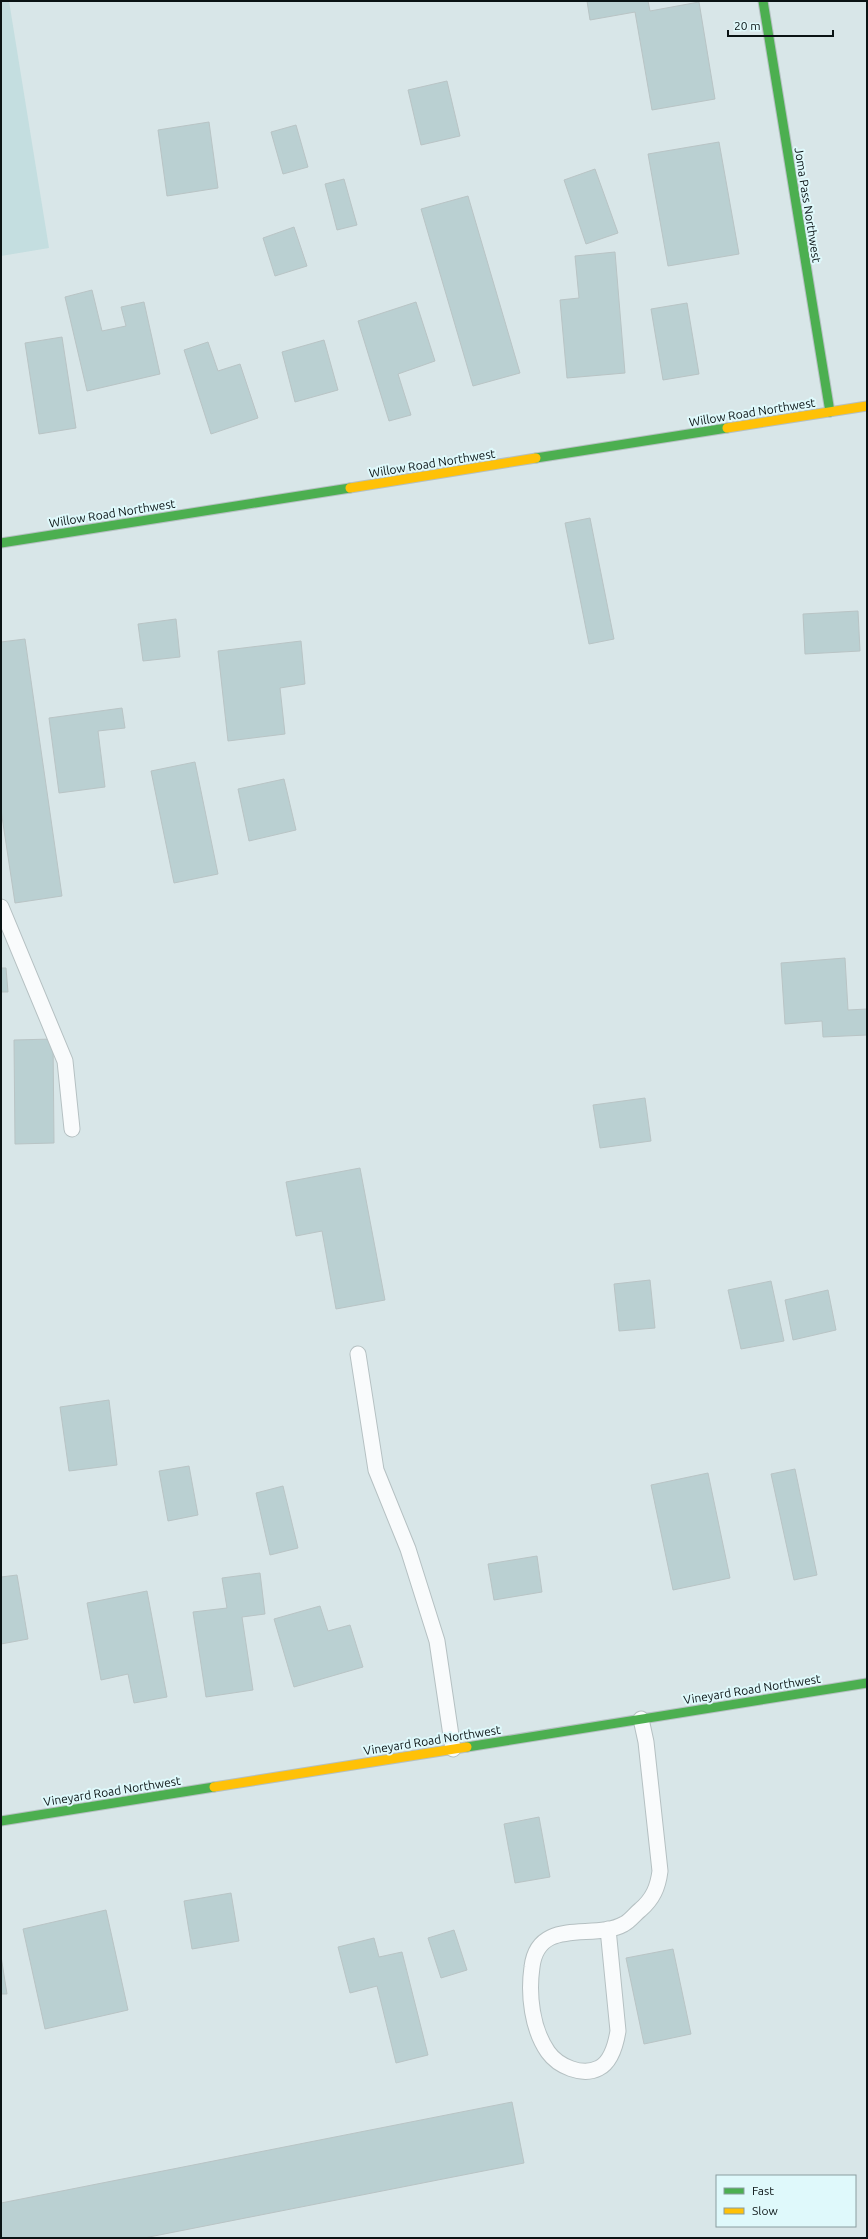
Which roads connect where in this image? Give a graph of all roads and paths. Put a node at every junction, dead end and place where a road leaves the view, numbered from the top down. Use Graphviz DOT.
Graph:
graph roads {
  1 [pos="763,1"];
  2 [pos="867,406"];
  3 [pos="830,412"];
  4 [pos="1,543"];
  5 [pos="1,907"];
  6 [pos="72,1129"];
  7 [pos="358,1354"];
  8 [pos="867,1683"];
  9 [pos="641,1719"];
  10 [pos="453,1749"];
  11 [pos="1,1821"];
  12 [pos="608,1929"];
  1 -- 3 [label="street, Joma Pass Northwest"];
  2 -- 3 [label="street, Willow Road Northwest"];
  3 -- 4 [label="street, Willow Road Northwest"];
  5 -- 6 [label="lane"];
  7 -- 10 [label="lane"];
  8 -- 9 [label="street, Vineyard Road Northwest"];
  9 -- 10 [label="street, Vineyard Road Northwest"];
  9 -- 12 [label="lane"];
  10 -- 11 [label="street, Vineyard Road Northwest"];
  12 -- 12 [label="lane"];
}
